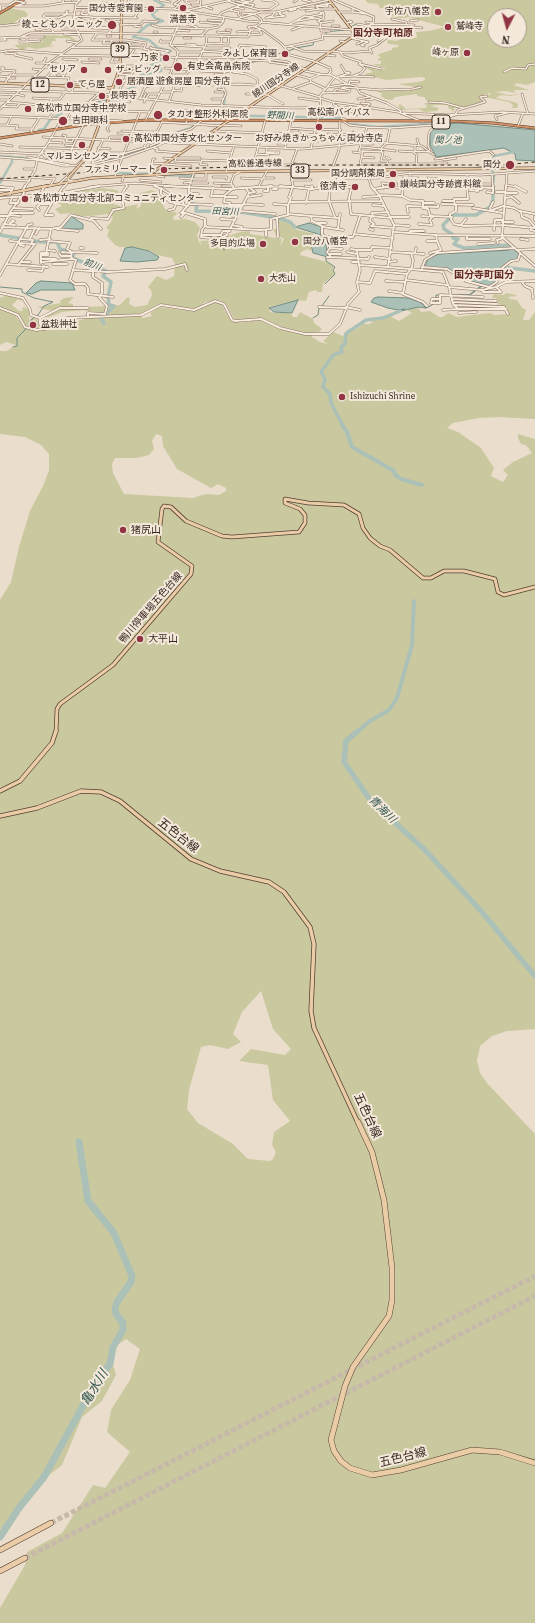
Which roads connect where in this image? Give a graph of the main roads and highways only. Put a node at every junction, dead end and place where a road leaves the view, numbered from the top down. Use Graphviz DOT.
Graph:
graph roads {
  1 [pos="122,0"];
  2 [pos="329,0"];
  3 [pos="21,1"];
  4 [pos="0,11"];
  5 [pos="0,83"];
  6 [pos="113,88"];
  7 [pos="317,120"];
  8 [pos="135,121"];
  9 [pos="230,121"];
  10 [pos="434,122"];
  11 [pos="100,124"];
  12 [pos="535,128"];
  13 [pos="55,130"];
  14 [pos="1,139"];
  15 [pos="535,171"];
  16 [pos="149,174"];
  17 [pos="67,183"];
  18 [pos="0,195"];
  19 [pos="535,587"];
  20 [pos="0,792"];
  21 [pos="0,816"];
  22 [pos="535,1463"];
  23 [pos="51,1523"];
  24 [pos="0,1550"];
  25 [pos="25,1558"];
  26 [pos="0,1571"];
  1 -- 6 [label="main road, 39"];
  2 -- 9 [label="main road, 綾川国分寺線"];
  3 -- 4 [label="highway"];
  5 -- 6 [label="main road, 12"];
  6 -- 11 [label="main road, 39"];
  7 -- 9 [label="highway, 高松南バイパス / 11"];
  7 -- 9 [label="highway, 高松南バイパス / 11"];
  7 -- 10 [label="highway, 高松南バイパス / 11"];
  8 -- 9 [label="highway, 高松南バイパス / 11"];
  8 -- 11 [label="highway, 高松南バイパス / 11"];
  8 -- 11 [label="highway, 高松南バイパス / 11"];
  9 -- 16 [label="main road, 綾川国分寺線"];
  10 -- 12 [label="highway, 高松南バイパス / 11"];
  10 -- 12 [label="highway, 高松南バイパス / 11"];
  11 -- 13 [label="highway, 高松南バイパス / 11"];
  11 -- 17 [label="main road, bridge"];
  13 -- 14 [label="highway, 高松南バイパス / 11"];
  13 -- 14 [label="highway, 高松南バイパス / 11"];
  15 -- 16 [label="main road, 高松善通寺線 / 33"];
  16 -- 17 [label="main road, 高松善通寺線 / 33"];
  17 -- 18 [label="main road, 高松善通寺線 / 33"];
  19 -- 20 [label="main road, 鴨川停車場五色台線"];
  21 -- 22 [label="main road, 五色台線"];
  23 -- 24 [label="main road"];
  25 -- 26 [label="main road"];
}
